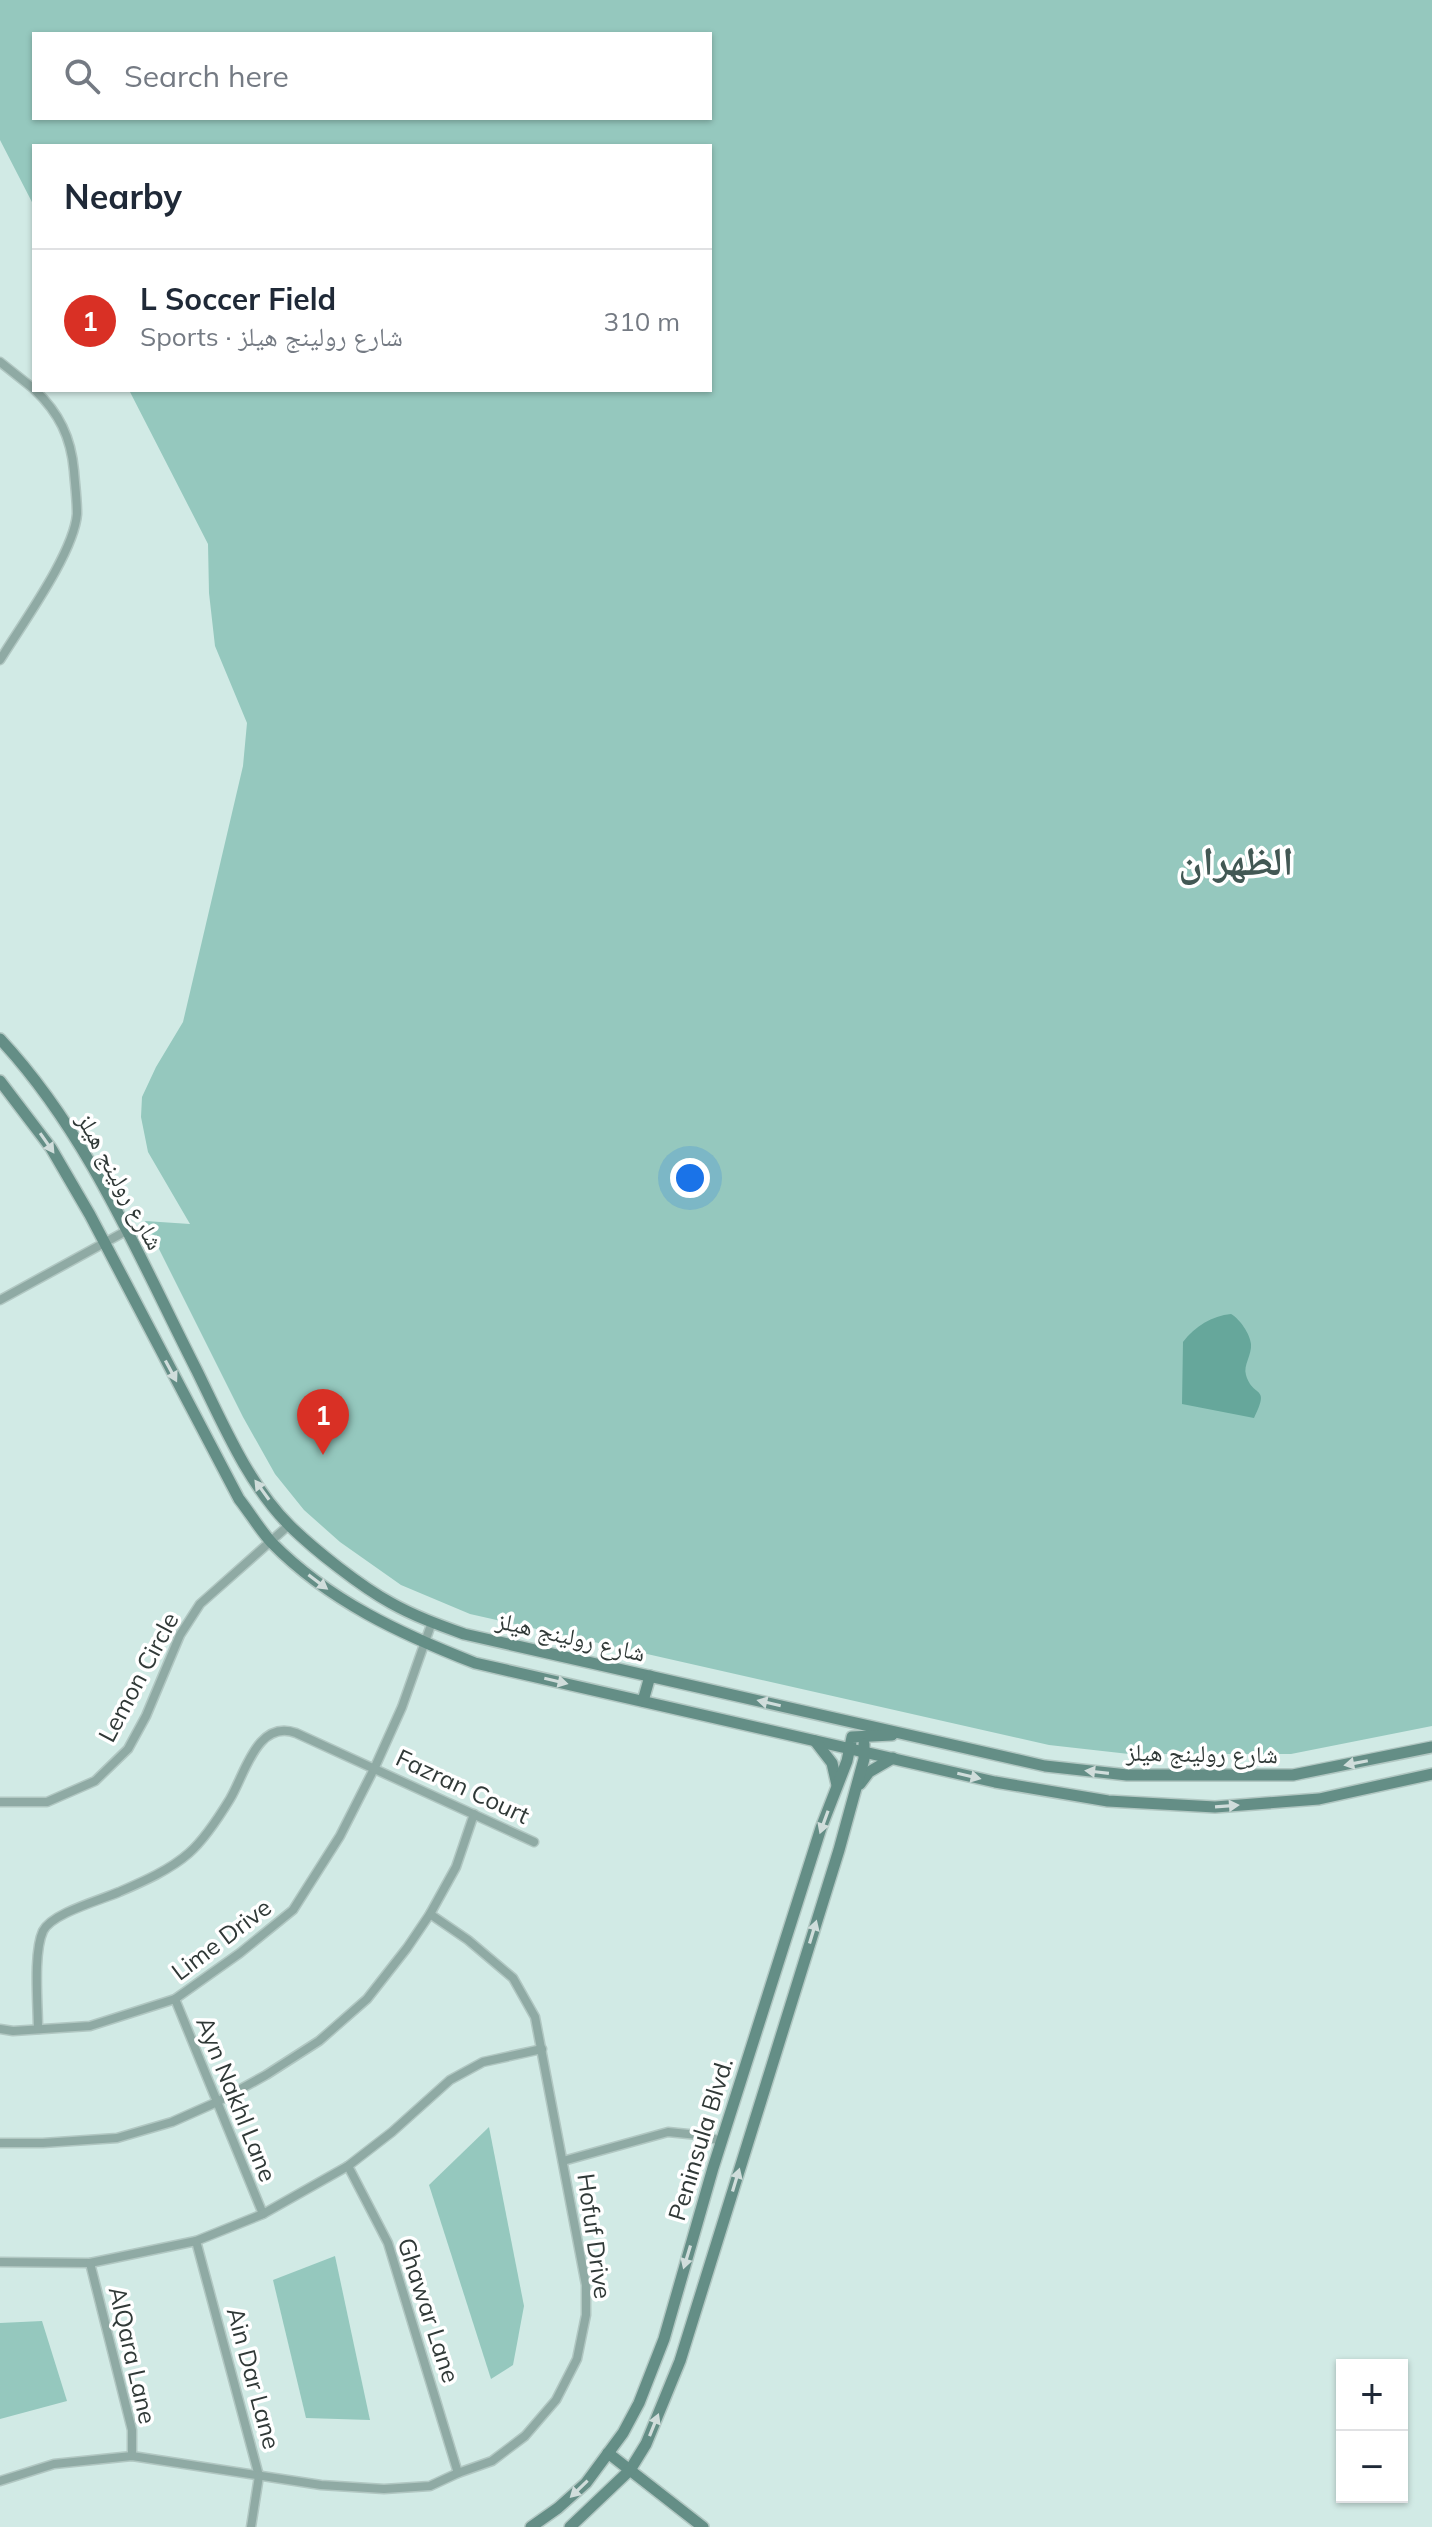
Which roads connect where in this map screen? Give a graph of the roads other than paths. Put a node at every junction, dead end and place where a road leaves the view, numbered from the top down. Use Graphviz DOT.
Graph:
graph roads {
  1 [pos="0,362"];
  2 [pos="32,388"];
  3 [pos="36,392"];
  4 [pos="0,660"];
  5 [pos="0,1039"];
  6 [pos="0,1081"];
  7 [pos="126,1231"];
  8 [pos="104,1243"];
  9 [pos="0,1300"];
  10 [pos="289,1525"];
  11 [pos="270,1541"];
  12 [pos="432,1622"];
  13 [pos="424,1643"];
  14 [pos="650,1676"];
  15 [pos="643,1701"];
  16 [pos="845,1721"];
  17 [pos="904,1734"];
  18 [pos="860,1736"];
  19 [pos="814,1740"];
  20 [pos="1432,1747"];
  21 [pos="847,1748"];
  22 [pos="864,1752"];
  23 [pos="893,1758"];
  24 [pos="375,1767"];
  25 [pos="1432,1774"];
  26 [pos="837,1786"];
  27 [pos="857,1787"];
  28 [pos="0,1802"];
  29 [pos="474,1814"];
  30 [pos="534,1842"];
  31 [pos="430,1914"];
  32 [pos="175,1999"];
  33 [pos="0,2029"];
  34 [pos="38,2029"];
  35 [pos="542,2049"];
  36 [pos="217,2102"];
  37 [pos="722,2141"];
  38 [pos="0,2143"];
  39 [pos="563,2161"];
  40 [pos="348,2166"];
  41 [pos="263,2214"];
  42 [pos="196,2241"];
  43 [pos="0,2262"];
  44 [pos="90,2263"];
  45 [pos="608,2453"];
  46 [pos="132,2456"];
  47 [pos="630,2470"];
  48 [pos="458,2473"];
  49 [pos="259,2476"];
  50 [pos="0,2481"];
  51 [pos="251,2527"];
  52 [pos="531,2527"];
  53 [pos="570,2527"];
  54 [pos="703,2527"];
  1 -- 2 [label="street"];
  3 -- 4 [label="street"];
  5 -- 7 [label="main road, شارع رولينج هيلز"];
  6 -- 8 [label="main road, شارع رولينج هيلز, one-way"];
  7 -- 8 [label="street"];
  10 -- 7 [label="main road, شارع رولينج هيلز, one-way"];
  8 -- 9 [label="street"];
  8 -- 11 [label="main road, شارع رولينج هيلز, one-way"];
  10 -- 11 [label="street, Lemon Circle"];
  10 -- 12 [label="main road, شارع رولينج هيلز"];
  11 -- 13 [label="main road, شارع رولينج هيلز, one-way"];
  11 -- 28 [label="street, Lemon Circle"];
  12 -- 13 [label="street, Lime Drive"];
  12 -- 14 [label="main road, شارع رولينج هيلز"];
  13 -- 15 [label="main road, شارع رولينج هيلز, one-way"];
  13 -- 24 [label="street, Lime Drive"];
  14 -- 15 [label="main road"];
  16 -- 14 [label="main road, شارع رولينج هيلز, one-way"];
  15 -- 19 [label="main road, شارع رولينج هيلز"];
  16 -- 17 [label="main road, شارع رولينج هيلز"];
  16 -- 18 [label="main road"];
  17 -- 18 [label="main road"];
  20 -- 17 [label="main road, شارع رولينج هيلز, one-way"];
  18 -- 21 [label="main road, Peninsula Blvd."];
  18 -- 22 [label="main road, Peninsula Blvd."];
  19 -- 21 [label="main road, شارع رولينج هيلز"];
  19 -- 26 [label="main road"];
  21 -- 22 [label="main road, شارع رولينج هيلز"];
  21 -- 26 [label="main road, Peninsula Blvd."];
  22 -- 23 [label="main road, شارع رولينج هيلز"];
  22 -- 27 [label="main road, Peninsula Blvd."];
  23 -- 25 [label="main road, شارع رولينج هيلز, one-way"];
  23 -- 27 [label="main road"];
  24 -- 29 [label="street, Fazran Court"];
  24 -- 32 [label="street, Lime Drive"];
  24 -- 34 [label="street, Fazran Court"];
  26 -- 37 [label="main road, Peninsula Blvd., one-way"];
  47 -- 27 [label="main road, Peninsula Blvd., one-way"];
  29 -- 30 [label="street, Fazran Court"];
  29 -- 31 [label="street"];
  31 -- 35 [label="street, Hofuf Drive"];
  31 -- 36 [label="street"];
  32 -- 34 [label="street, Lime Drive"];
  32 -- 36 [label="street, Ayn Nakhl Lane"];
  33 -- 34 [label="street, Lime Drive"];
  35 -- 39 [label="street, Hofuf Drive"];
  35 -- 40 [label="street"];
  36 -- 38 [label="street"];
  36 -- 41 [label="street, Ayn Nakhl Lane"];
  37 -- 39 [label="street"];
  37 -- 45 [label="main road, Peninsula Blvd., one-way"];
  39 -- 48 [label="street, Hofuf Drive"];
  40 -- 41 [label="street"];
  40 -- 48 [label="street, Ghawar Lane"];
  41 -- 42 [label="street"];
  42 -- 44 [label="street"];
  42 -- 49 [label="street, Ain Dar Lane"];
  43 -- 44 [label="street"];
  44 -- 46 [label="street, AlQara Lane"];
  45 -- 47 [label="main road"];
  45 -- 52 [label="main road, Peninsula Blvd., one-way"];
  46 -- 49 [label="street, Hofuf Drive"];
  46 -- 50 [label="street, Hofuf Drive"];
  47 -- 53 [label="main road, Peninsula Blvd."];
  47 -- 54 [label="main road"];
  48 -- 49 [label="street, Hofuf Drive"];
  49 -- 51 [label="street, Ain Dar Lane"];
}
